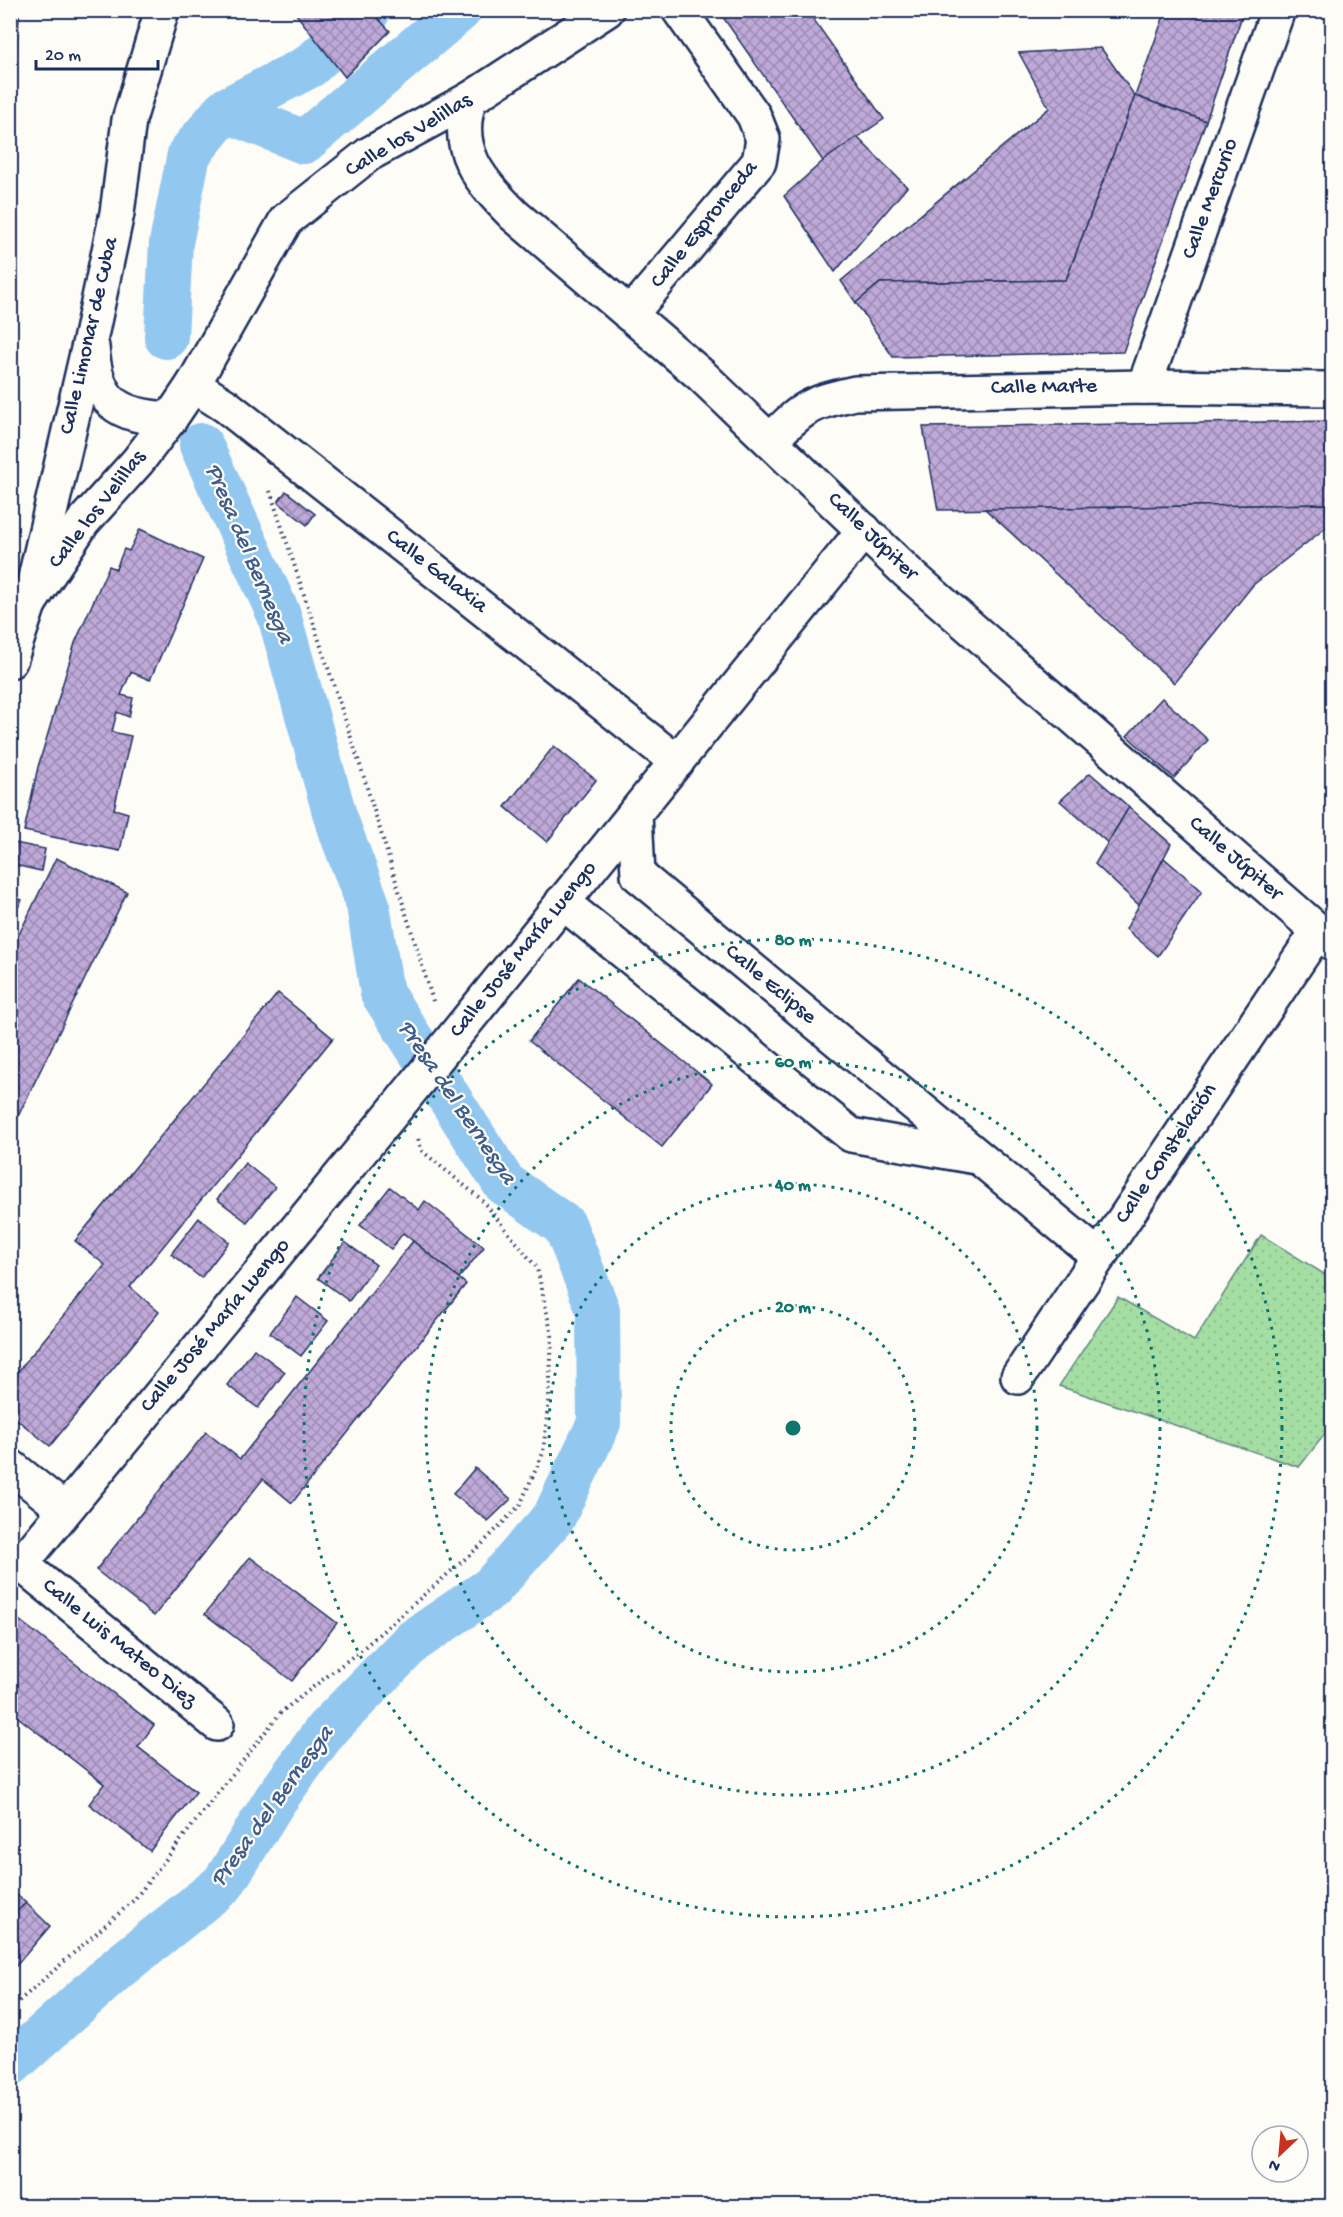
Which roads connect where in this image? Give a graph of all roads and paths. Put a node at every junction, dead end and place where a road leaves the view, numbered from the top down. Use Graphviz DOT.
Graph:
graph roads {
  1 [pos="162,10"];
  2 [pos="608,10"];
  3 [pos="679,10"];
  4 [pos="1278,10"];
  5 [pos="470,99"];
  6 [pos="630,315"];
  7 [pos="91,336"];
  8 [pos="193,385"];
  9 [pos="1144,387"];
  10 [pos="1332,389"];
  11 [pos="170,418"];
  12 [pos="771,440"];
  13 [pos="269,486"];
  14 [pos="864,530"];
  15 [pos="29,604"];
  16 [pos="10,661"];
  17 [pos="677,762"];
  18 [pos="635,813"];
  19 [pos="562,902"];
  20 [pos="1325,937"];
  21 [pos="435,1007"];
  22 [pos="422,1151"];
  23 [pos="978,1157"];
  24 [pos="1098,1256"];
  25 [pos="1018,1377"];
  26 [pos="10,1466"];
  27 [pos="64,1509"];
  28 [pos="21,1564"];
  29 [pos="218,1724"];
  30 [pos="10,2009"];
  1 -- 7 [label="street, Calle Limonar de Cuba"];
  2 -- 5 [label="street, Calle los Velillas"];
  3 -- 6 [label="street, Calle Espronceda"];
  4 -- 9 [label="street, Calle Mercurio"];
  5 -- 6 [label="street, Calle Júpiter"];
  5 -- 8 [label="street, Calle los Velillas"];
  6 -- 12 [label="street, Calle Júpiter"];
  7 -- 11 [label="street, Calle los Velillas"];
  7 -- 15 [label="street, Calle Limonar de Cuba"];
  8 -- 11 [label="street, Calle los Velillas"];
  8 -- 17 [label="street, Calle Galaxia"];
  9 -- 10 [label="street, Calle Marte"];
  9 -- 12 [label="street, Calle Marte"];
  11 -- 15 [label="street, Calle los Velillas"];
  12 -- 14 [label="street, Calle Júpiter"];
  13 -- 21 [label="path"];
  14 -- 17 [label="street, Calle José María Luengo"];
  14 -- 20 [label="street, Calle Júpiter"];
  15 -- 16 [label="street, Calle Limonar de Cuba"];
  17 -- 18 [label="street, Calle José María Luengo"];
  18 -- 19 [label="street, Calle José María Luengo"];
  18 -- 23 [label="street, Calle Eclipse"];
  19 -- 23 [label="street, Calle Eclipse"];
  19 -- 27 [label="street, Calle José María Luengo"];
  20 -- 24 [label="street, Calle Constelación"];
  22 -- 30 [label="path"];
  23 -- 24 [label="street, Calle Eclipse"];
  24 -- 25 [label="street, Calle Constelación"];
  26 -- 27 [label="street"];
  27 -- 28 [label="street, Calle José María Luengo"];
  28 -- 29 [label="street, Calle Luis Mateo Diez"];
}
